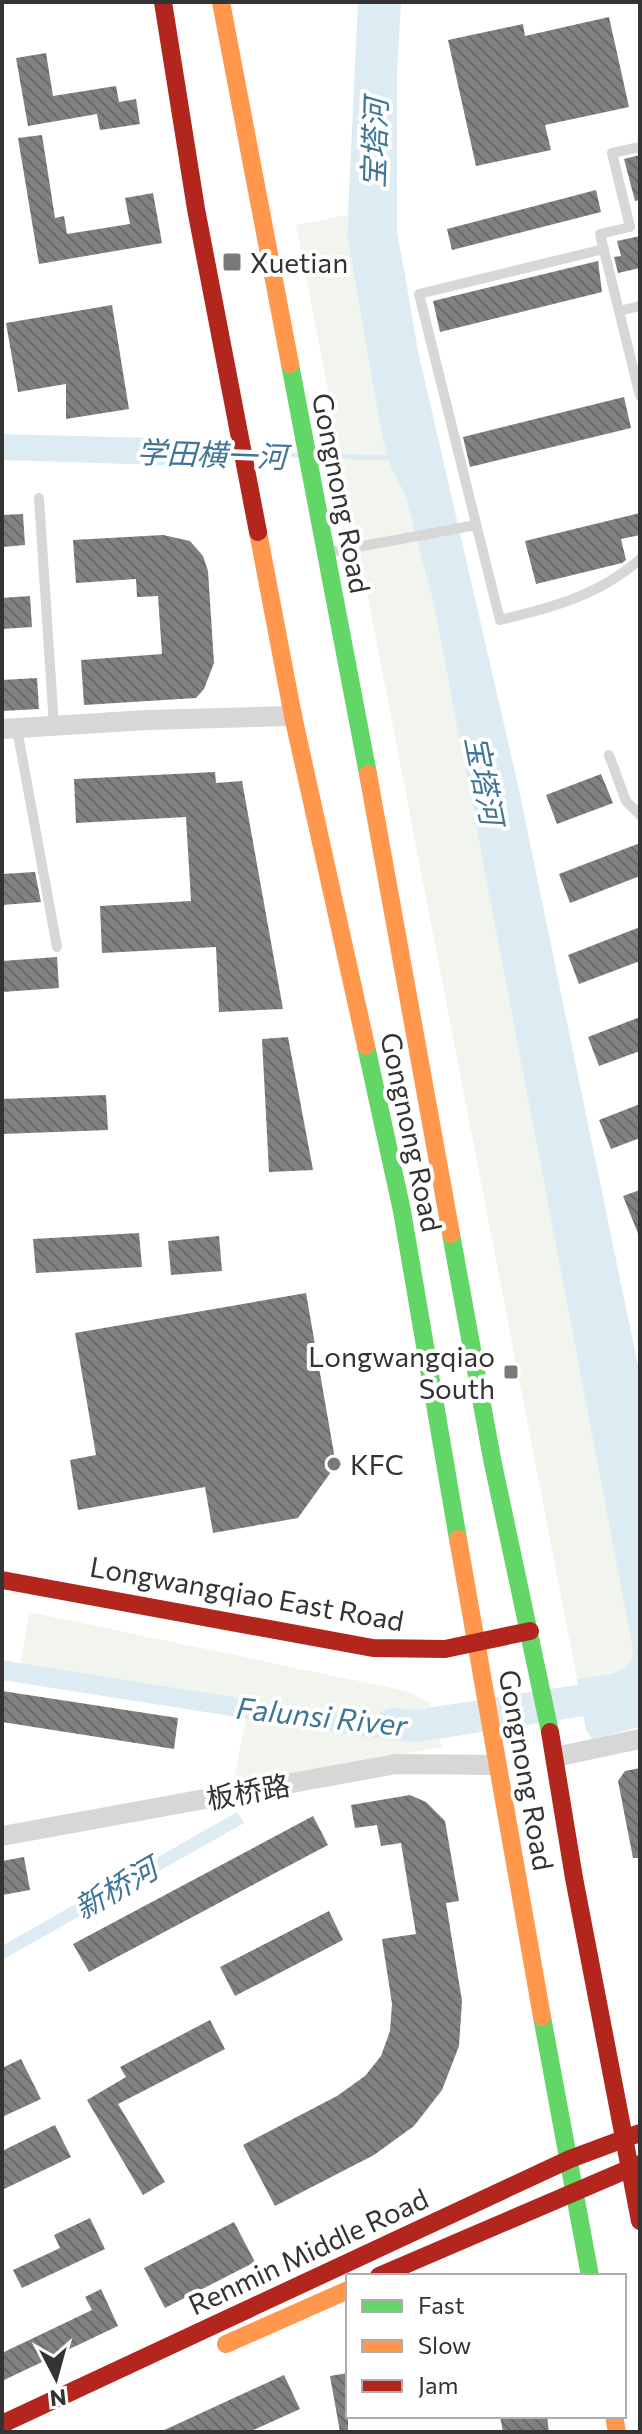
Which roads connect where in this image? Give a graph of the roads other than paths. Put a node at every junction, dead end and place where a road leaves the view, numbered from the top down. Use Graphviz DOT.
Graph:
graph roads {
  1 [pos="163,2"];
  2 [pos="221,2"];
  3 [pos="640,147"];
  4 [pos="604,249"];
  5 [pos="640,306"];
  6 [pos="619,311"];
  7 [pos="640,396"];
  8 [pos="39,498"];
  9 [pos="471,526"];
  10 [pos="325,553"];
  11 [pos="640,559"];
  12 [pos="293,716"];
  13 [pos="54,726"];
  14 [pos="10,729"];
  15 [pos="609,755"];
  16 [pos="640,815"];
  17 [pos="57,947"];
  18 [pos="2,1580"];
  19 [pos="530,1631"];
  20 [pos="477,1644"];
  21 [pos="640,1739"];
  22 [pos="554,1748"];
  23 [pos="496,1765"];
  24 [pos="2,1836"];
  25 [pos="631,2136"];
  26 [pos="570,2159"];
  27 [pos="636,2165"];
  28 [pos="574,2189"];
  29 [pos="640,2221"];
  30 [pos="383,2274"];
  31 [pos="590,2274"];
  32 [pos="346,2291"];
  33 [pos="212,2350"];
  34 [pos="2,2424"];
  1 -- 12 [label="main road, Gongnong Road"];
  2 -- 10 [label="main road, Gongnong Road"];
  3 -- 4 [label="lane"];
  4 -- 6 [label="lane"];
  4 -- 9 [label="lane"];
  5 -- 6 [label="lane"];
  6 -- 7 [label="lane"];
  8 -- 13 [label="lane"];
  9 -- 10 [label="lane"];
  9 -- 11 [label="lane"];
  10 -- 19 [label="main road, Gongnong Road"];
  12 -- 13 [label="street"];
  12 -- 20 [label="main road, Gongnong Road"];
  13 -- 14 [label="street"];
  14 -- 17 [label="lane"];
  15 -- 16 [label="lane"];
  18 -- 20 [label="main road, Longwangqiao East Road"];
  19 -- 20 [label="main road, Longwangqiao East Road"];
  19 -- 22 [label="main road, Gongnong Road"];
  20 -- 23 [label="main road, Gongnong Road"];
  21 -- 22 [label="street"];
  22 -- 25 [label="main road, Gongnong Road"];
  23 -- 24 [label="street, 板桥路"];
  23 -- 26 [label="main road, Gongnong Road"];
  25 -- 26 [label="main road, Renmin Middle Road"];
  25 -- 27 [label="main road, Gongnong Road"];
  26 -- 28 [label="main road, Gongnong Road"];
  26 -- 34 [label="main road, Renmin Middle Road"];
  27 -- 28 [label="main road, Renmin Middle Road"];
  27 -- 29 [label="main road, Gongnong Road"];
  28 -- 30 [label="main road, Renmin Middle Road"];
  28 -- 31 [label="main road, Gongnong Road"];
  32 -- 33 [label="main road, Renmin Middle Road"];
}
